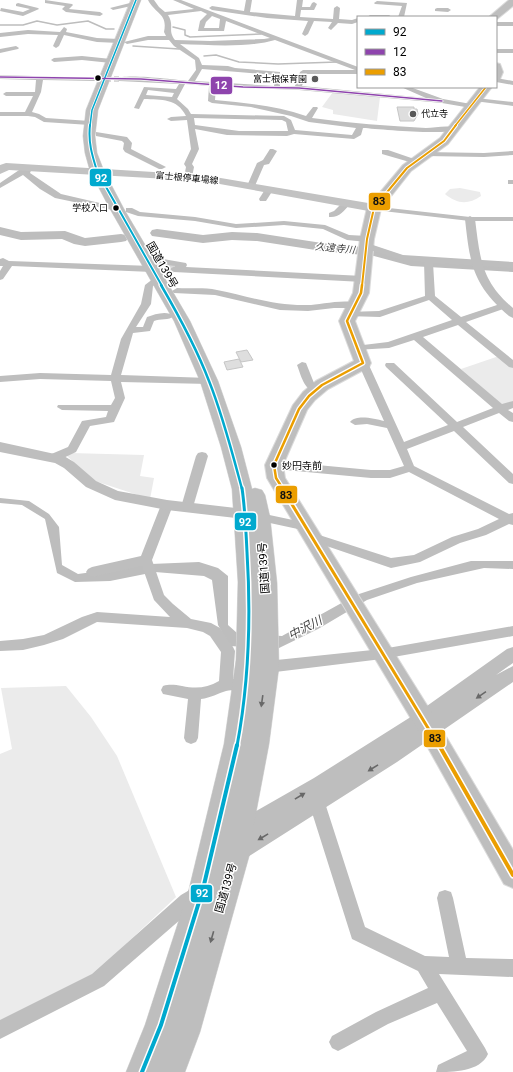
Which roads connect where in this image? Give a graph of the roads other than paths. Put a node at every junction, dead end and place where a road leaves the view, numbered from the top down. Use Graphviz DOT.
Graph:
graph roads {
  1 [pos="31,0"];
  2 [pos="48,0"];
  3 [pos="151,0"];
  4 [pos="168,0"];
  5 [pos="177,0"];
  6 [pos="249,0"];
  7 [pos="300,0"];
  8 [pos="138,1"];
  9 [pos="513,1"];
  10 [pos="214,3"];
  11 [pos="377,3"];
  12 [pos="314,4"];
  13 [pos="18,5"];
  14 [pos="113,8"];
  15 [pos="201,8"];
  16 [pos="298,8"];
  17 [pos="337,8"];
  18 [pos="0,9"];
  19 [pos="437,10"];
  20 [pos="211,13"];
  21 [pos="247,13"];
  22 [pos="100,14"];
  23 [pos="164,14"];
  24 [pos="401,16"];
  25 [pos="445,16"];
  26 [pos="495,16"];
  27 [pos="223,18"];
  28 [pos="297,19"];
  29 [pos="312,20"];
  30 [pos="336,21"];
  31 [pos="355,21"];
  32 [pos="497,24"];
  33 [pos="513,24"];
  34 [pos="331,28"];
  35 [pos="63,31"];
  36 [pos="262,33"];
  37 [pos="247,34"];
  38 [pos="305,34"];
  39 [pos="223,35"];
  40 [pos="191,36"];
  41 [pos="1,37"];
  42 [pos="276,38"];
  43 [pos="172,40"];
  44 [pos="123,41"];
  45 [pos="56,46"];
  46 [pos="16,48"];
  47 [pos="0,51"];
  48 [pos="497,51"];
  49 [pos="513,51"];
  50 [pos="54,60"];
  51 [pos="111,61"];
  52 [pos="200,67"];
  53 [pos="74,70"];
  54 [pos="357,70"];
  55 [pos="357,70"];
  56 [pos="60,71"];
  57 [pos="22,72"];
  58 [pos="232,75"];
  59 [pos="0,77"];
  60 [pos="16,77"];
  61 [pos="40,78"];
  62 [pos="96,79"];
  63 [pos="119,79"];
  64 [pos="497,80"];
  65 [pos="59,82"];
  66 [pos="186,82"];
  67 [pos="513,83"];
  68 [pos="213,85"];
  69 [pos="228,86"];
  70 [pos="278,87"];
  71 [pos="298,88"];
  72 [pos="407,88"];
  73 [pos="485,88"];
  74 [pos="178,91"];
  75 [pos="6,94"];
  76 [pos="37,94"];
  77 [pos="142,97"];
  78 [pos="258,97"];
  79 [pos="174,99"];
  80 [pos="287,102"];
  81 [pos="442,102"];
  82 [pos="474,103"];
  83 [pos="513,104"];
  84 [pos="251,105"];
  85 [pos="137,108"];
  86 [pos="315,108"];
  87 [pos="203,110"];
  88 [pos="281,112"];
  89 [pos="0,114"];
  90 [pos="28,114"];
  91 [pos="189,118"];
  92 [pos="171,119"];
  93 [pos="308,119"];
  94 [pos="357,126"];
  95 [pos="94,128"];
  96 [pos="453,129"];
  97 [pos="293,132"];
  98 [pos="273,151"];
  99 [pos="385,152"];
  100 [pos="513,153"];
  101 [pos="420,157"];
  102 [pos="162,167"];
  103 [pos="2,168"];
  104 [pos="28,168"];
  105 [pos="102,171"];
  106 [pos="188,177"];
  107 [pos="0,186"];
  108 [pos="251,186"];
  109 [pos="346,204"];
  110 [pos="172,206"];
  111 [pos="374,208"];
  112 [pos="123,210"];
  113 [pos="332,215"];
  114 [pos="166,216"];
  115 [pos="470,219"];
  116 [pos="513,219"];
  117 [pos="366,247"];
  118 [pos="0,260"];
  119 [pos="428,262"];
  120 [pos="5,263"];
  121 [pos="477,265"];
  122 [pos="513,265"];
  123 [pos="158,269"];
  124 [pos="207,270"];
  125 [pos="0,277"];
  126 [pos="363,279"];
  127 [pos="177,291"];
  128 [pos="430,297"];
  129 [pos="503,306"];
  130 [pos="352,310"];
  131 [pos="513,314"];
  132 [pos="169,316"];
  133 [pos="460,321"];
  134 [pos="130,330"];
  135 [pos="416,336"];
  136 [pos="361,355"];
  137 [pos="302,365"];
  138 [pos="390,365"];
  139 [pos="513,365"];
  140 [pos="115,378"];
  141 [pos="0,379"];
  142 [pos="209,381"];
  143 [pos="316,389"];
  144 [pos="513,404"];
  145 [pos="62,407"];
  146 [pos="114,408"];
  147 [pos="501,409"];
  148 [pos="513,419"];
  149 [pos="355,422"];
  150 [pos="455,425"];
  151 [pos="392,426"];
  152 [pos="0,447"];
  153 [pos="401,447"];
  154 [pos="202,456"];
  155 [pos="53,458"];
  156 [pos="274,465"];
  157 [pos="410,468"];
  158 [pos="513,480"];
  159 [pos="167,505"];
  160 [pos="187,507"];
  161 [pos="253,515"];
  162 [pos="512,519"];
  163 [pos="310,532"];
  164 [pos="146,560"];
  165 [pos="92,572"];
  166 [pos="187,623"];
  167 [pos="513,631"];
  168 [pos="0,646"];
  169 [pos="382,654"];
  170 [pos="513,654"];
  171 [pos="261,663"];
  172 [pos="513,673"];
  173 [pos="235,686"];
  174 [pos="168,690"];
  175 [pos="195,694"];
  176 [pos="426,724"];
  177 [pos="191,738"];
  178 [pos="317,803"];
  179 [pos="230,839"];
  180 [pos="513,876"];
  181 [pos="204,889"];
  182 [pos="445,898"];
  183 [pos="424,965"];
  184 [pos="459,966"];
  185 [pos="513,968"];
  186 [pos="440,992"];
  187 [pos="0,1030"];
  188 [pos="338,1042"];
  189 [pos="142,1072"];
  190 [pos="169,1072"];
  191 [pos="445,1072"];
  1 -- 13 [label="street"];
  2 -- 22 [label="street"];
  3 -- 23 [label="street"];
  4 -- 5 [label="street"];
  5 -- 15 [label="street"];
  6 -- 21 [label="street"];
  7 -- 16 [label="street"];
  8 -- 14 [label="street"];
  8 -- 44 [label="highway, 国道139号"];
  9 -- 26 [label="main road"];
  10 -- 15 [label="street"];
  11 -- 24 [label="street"];
  12 -- 16 [label="street"];
  13 -- 18 [label="street"];
  13 -- 18 [label="street"];
  15 -- 20 [label="street"];
  15 -- 21 [label="street"];
  15 -- 23 [label="street"];
  16 -- 28 [label="street"];
  17 -- 30 [label="street"];
  19 -- 25 [label="street"];
  20 -- 27 [label="street"];
  20 -- 27 [label="street"];
  21 -- 28 [label="street"];
  23 -- 43 [label="street"];
  27 -- 36 [label="street"];
  28 -- 29 [label="street"];
  29 -- 30 [label="street"];
  29 -- 38 [label="street"];
  30 -- 31 [label="street"];
  30 -- 34 [label="street"];
  32 -- 33 [label="street"];
  35 -- 41 [label="street"];
  35 -- 44 [label="street"];
  35 -- 45 [label="street"];
  36 -- 37 [label="street"];
  36 -- 42 [label="street"];
  39 -- 40 [label="street"];
  42 -- 43 [label="street"];
  42 -- 54 [label="street"];
  43 -- 44 [label="street"];
  43 -- 52 [label="street"];
  44 -- 51 [label="highway, 国道139号"];
  44 -- 95 [label="highway, 国道139号"];
  46 -- 47 [label="street"];
  48 -- 49 [label="street"];
  50 -- 53 [label="street"];
  51 -- 53 [label="street"];
  51 -- 95 [label="highway, 国道139号"];
  52 -- 66 [label="street"];
  52 -- 70 [label="street"];
  53 -- 62 [label="street"];
  53 -- 65 [label="street"];
  55 -- 71 [label="street"];
  56 -- 65 [label="street"];
  57 -- 60 [label="street"];
  58 -- 69 [label="street"];
  59 -- 60 [label="street"];
  60 -- 61 [label="street"];
  61 -- 65 [label="street"];
  61 -- 76 [label="street"];
  63 -- 66 [label="street"];
  64 -- 67 [label="street"];
  66 -- 68 [label="street"];
  66 -- 74 [label="street"];
  68 -- 69 [label="street"];
  68 -- 84 [label="street"];
  69 -- 70 [label="street"];
  70 -- 71 [label="street"];
  71 -- 81 [label="street"];
  72 -- 81 [label="street"];
  73 -- 82 [label="main road"];
  74 -- 77 [label="street"];
  74 -- 79 [label="street"];
  75 -- 76 [label="street"];
  76 -- 90 [label="street"];
  77 -- 79 [label="street"];
  77 -- 85 [label="street"];
  78 -- 84 [label="street"];
  79 -- 91 [label="street"];
  80 -- 88 [label="street"];
  81 -- 82 [label="street"];
  82 -- 83 [label="street"];
  82 -- 96 [label="main road"];
  84 -- 88 [label="street"];
  86 -- 93 [label="street"];
  87 -- 91 [label="street"];
  88 -- 93 [label="street"];
  89 -- 90 [label="street"];
  90 -- 95 [label="street"];
  91 -- 92 [label="street"];
  91 -- 97 [label="street"];
  91 -- 97 [label="street"];
  91 -- 106 [label="street"];
  93 -- 94 [label="street"];
  94 -- 96 [label="street"];
  94 -- 97 [label="street"];
  95 -- 102 [label="street"];
  95 -- 105 [label="highway, 国道139号"];
  96 -- 101 [label="main road"];
  98 -- 108 [label="street"];
  99 -- 101 [label="street"];
  100 -- 101 [label="street"];
  101 -- 111 [label="main road"];
  103 -- 104 [label="main road, 富士根停車場線"];
  104 -- 105 [label="main road, 富士根停車場線"];
  104 -- 107 [label="street"];
  104 -- 112 [label="street"];
  105 -- 106 [label="main road, 富士根停車場線"];
  105 -- 112 [label="highway, 国道139号"];
  106 -- 108 [label="main road, 富士根停車場線"];
  108 -- 109 [label="main road, 富士根停車場線"];
  109 -- 111 [label="main road, 富士根停車場線"];
  109 -- 113 [label="street"];
  110 -- 114 [label="street"];
  111 -- 115 [label="street"];
  111 -- 117 [label="main road"];
  112 -- 114 [label="street"];
  112 -- 123 [label="highway, 国道139号"];
  114 -- 117 [label="street"];
  115 -- 116 [label="street"];
  115 -- 121 [label="street"];
  117 -- 119 [label="street"];
  117 -- 126 [label="main road"];
  118 -- 120 [label="street"];
  119 -- 121 [label="street"];
  119 -- 128 [label="street"];
  120 -- 123 [label="street"];
  120 -- 125 [label="street"];
  121 -- 122 [label="street"];
  121 -- 129 [label="street"];
  123 -- 124 [label="street"];
  123 -- 124 [label="street"];
  123 -- 127 [label="highway, 国道139号"];
  123 -- 134 [label="street"];
  123 -- 142 [label="highway, 国道139号"];
  124 -- 126 [label="street"];
  126 -- 130 [label="main road"];
  127 -- 130 [label="street"];
  127 -- 161 [label="highway, 国道139号"];
  128 -- 130 [label="street"];
  128 -- 133 [label="street"];
  129 -- 131 [label="street"];
  129 -- 133 [label="street"];
  130 -- 136 [label="main road"];
  132 -- 134 [label="street"];
  133 -- 135 [label="street"];
  133 -- 139 [label="street"];
  134 -- 140 [label="street"];
  135 -- 136 [label="street"];
  135 -- 147 [label="street"];
  136 -- 143 [label="main road"];
  136 -- 151 [label="street"];
  137 -- 143 [label="street"];
  138 -- 150 [label="street"];
  140 -- 141 [label="street"];
  140 -- 142 [label="street"];
  140 -- 146 [label="street"];
  142 -- 161 [label="highway, 国道139号"];
  143 -- 156 [label="main road"];
  144 -- 147 [label="street"];
  145 -- 146 [label="street"];
  146 -- 155 [label="street"];
  147 -- 148 [label="street"];
  147 -- 150 [label="street"];
  149 -- 151 [label="street"];
  150 -- 153 [label="street"];
  150 -- 158 [label="street"];
  151 -- 153 [label="street"];
  152 -- 155 [label="street"];
  153 -- 157 [label="street"];
  154 -- 160 [label="street"];
  155 -- 159 [label="street"];
  156 -- 157 [label="street"];
  156 -- 163 [label="main road"];
  157 -- 162 [label="street"];
  159 -- 160 [label="street"];
  159 -- 164 [label="street"];
  160 -- 161 [label="street"];
  161 -- 163 [label="street"];
  161 -- 171 [label="highway, 国道139号"];
  162 -- 163 [label="street"];
  163 -- 169 [label="main road"];
  164 -- 165 [label="street"];
  164 -- 166 [label="street"];
  166 -- 168 [label="street"];
  166 -- 173 [label="street"];
  167 -- 169 [label="street"];
  169 -- 171 [label="street"];
  169 -- 176 [label="main road"];
  170 -- 176 [label="street"];
  171 -- 173 [label="highway, 国道139号"];
  171 -- 179 [label="highway, 国道139号, one-way"];
  172 -- 176 [label="street, one-way"];
  173 -- 175 [label="street"];
  173 -- 179 [label="highway, 国道139号"];
  174 -- 175 [label="street"];
  175 -- 177 [label="street"];
  176 -- 178 [label="street, one-way"];
  179 -- 176 [label="street, one-way"];
  176 -- 180 [label="main road"];
  178 -- 179 [label="street, one-way"];
  178 -- 183 [label="street"];
  179 -- 181 [label="highway, 国道139号"];
  179 -- 190 [label="highway, 国道139号, one-way"];
  181 -- 187 [label="street"];
  181 -- 189 [label="highway, 国道139号"];
  182 -- 184 [label="street"];
  183 -- 184 [label="street"];
  183 -- 186 [label="street"];
  184 -- 185 [label="street"];
  186 -- 188 [label="street"];
  186 -- 191 [label="street"];
}
